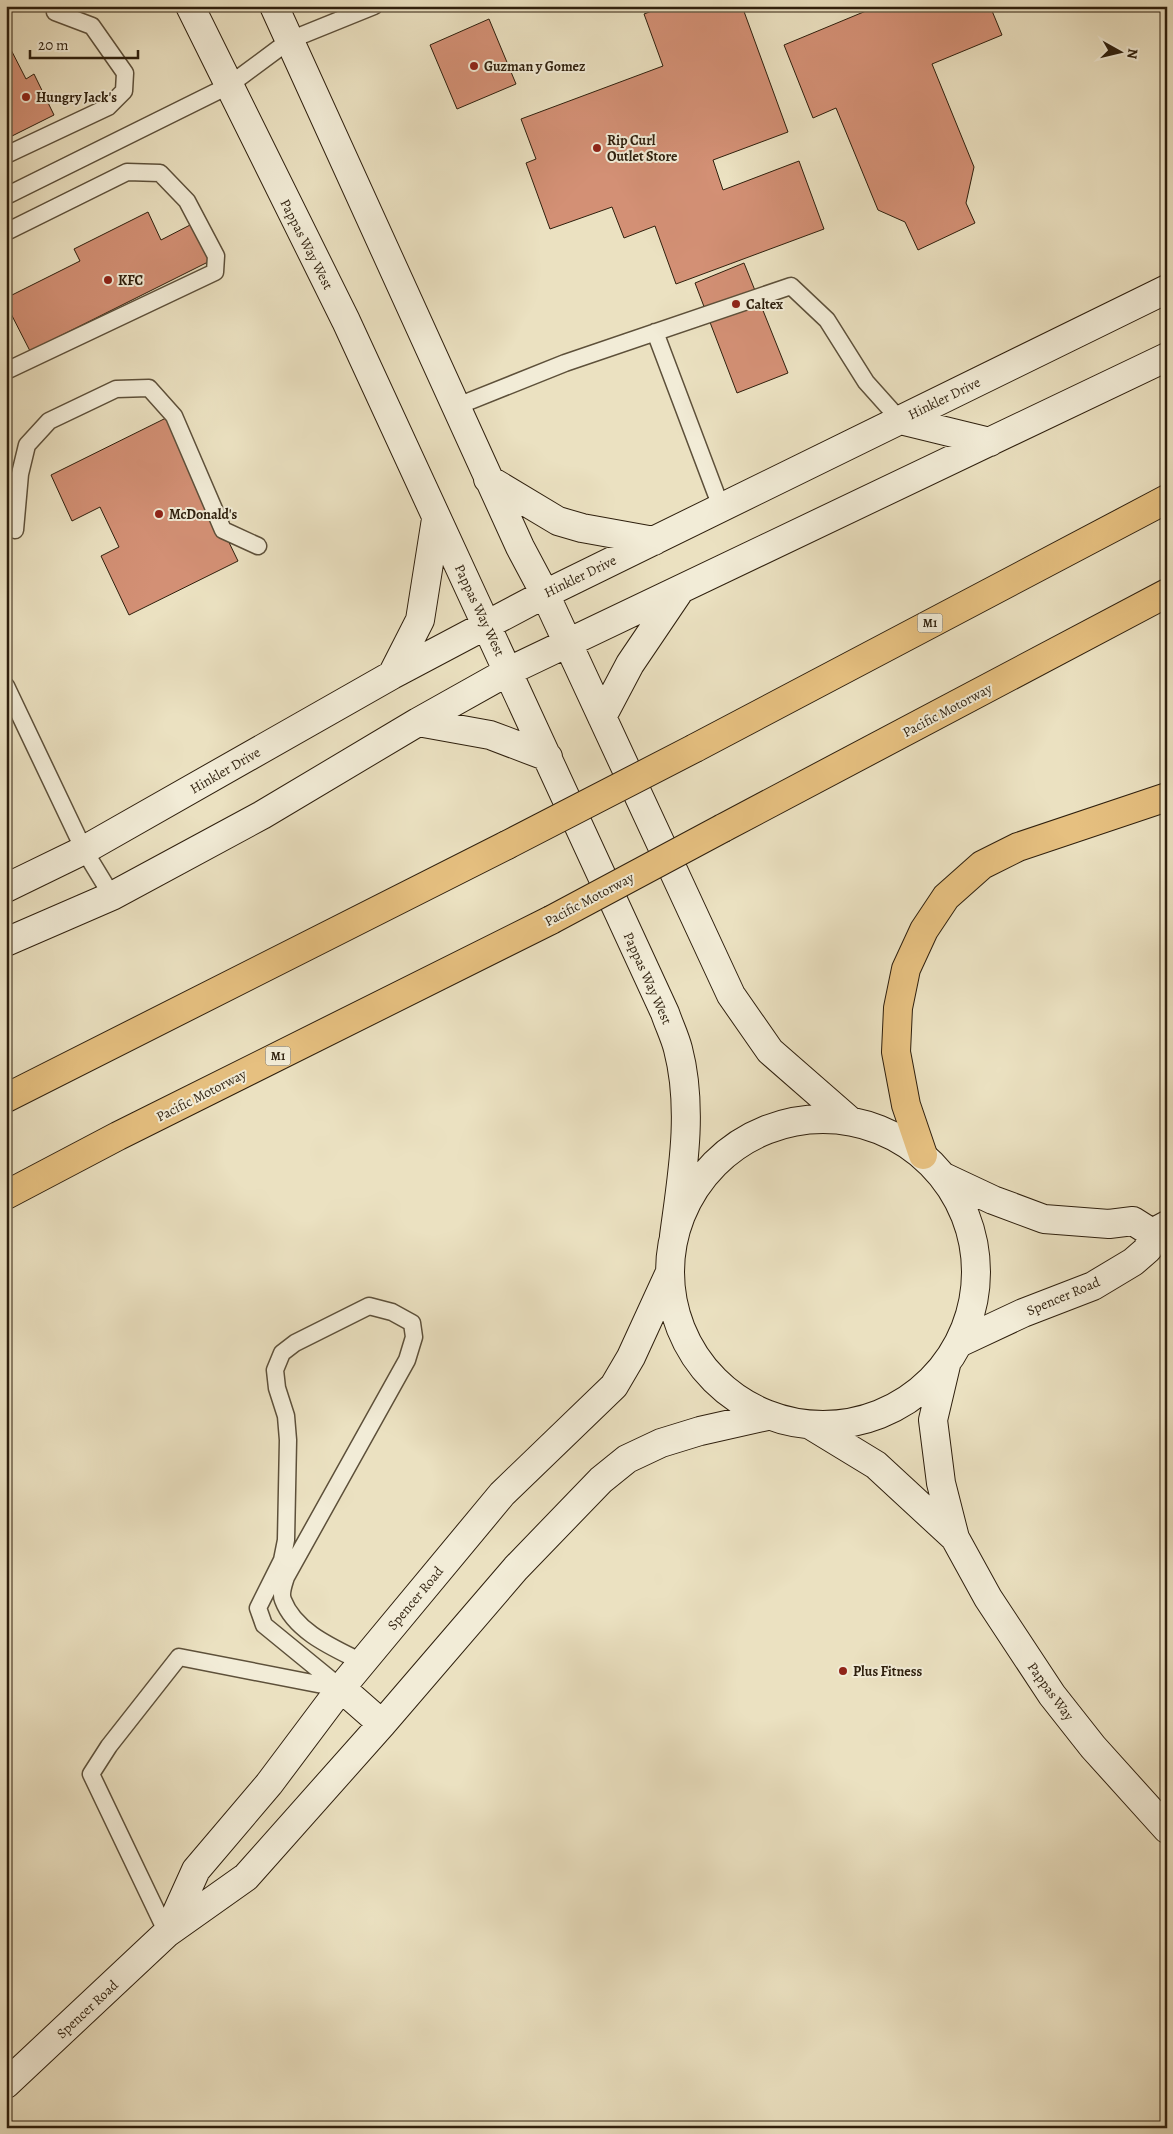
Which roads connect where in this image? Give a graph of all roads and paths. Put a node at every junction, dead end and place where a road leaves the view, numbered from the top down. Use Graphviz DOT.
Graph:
graph roads {
  1 [pos="190,6"];
  2 [pos="274,6"];
  3 [pos="374,6"];
  4 [pos="54,12"];
  5 [pos="290,40"];
  6 [pos="228,86"];
  7 [pos="6,155"];
  8 [pos="6,196"];
  9 [pos="6,232"];
  10 [pos="1167,289"];
  11 [pos="655,332"];
  12 [pos="1167,357"];
  13 [pos="6,371"];
  14 [pos="455,407"];
  15 [pos="900,420"];
  16 [pos="990,442"];
  17 [pos="488,479"];
  18 [pos="1167,499"];
  19 [pos="721,507"];
  20 [pos="436,519"];
  21 [pos="15,530"];
  22 [pos="654,540"];
  23 [pos="258,546"];
  24 [pos="680,590"];
  25 [pos="1167,593"];
  26 [pos="545,594"];
  27 [pos="487,624"];
  28 [pos="568,644"];
  29 [pos="509,671"];
  30 [pos="392,675"];
  31 [pos="6,686"];
  32 [pos="602,717"];
  33 [pos="418,722"];
  34 [pos="548,757"];
  35 [pos="1167,796"];
  36 [pos="84,850"];
  37 [pos="6,888"];
  38 [pos="112,896"];
  39 [pos="6,942"];
  40 [pos="6,1098"];
  41 [pos="849,1120"];
  42 [pos="923,1155"];
  43 [pos="944,1177"];
  44 [pos="6,1195"];
  45 [pos="1160,1229"];
  46 [pos="674,1236"];
  47 [pos="670,1272"];
  48 [pos="952,1354"];
  49 [pos="767,1416"];
  50 [pos="812,1426"];
  51 [pos="955,1538"];
  52 [pos="362,1662"];
  53 [pos="340,1688"];
  54 [pos="382,1724"];
  55 [pos="1167,1829"];
  56 [pos="167,1933"];
  57 [pos="6,2084"];
  1 -- 6 [label="street, Pappas Way West"];
  2 -- 5 [label="street"];
  3 -- 5 [label="lane"];
  4 -- 7 [label="lane"];
  5 -- 6 [label="lane"];
  5 -- 14 [label="street"];
  6 -- 8 [label="lane"];
  6 -- 20 [label="street, Pappas Way West"];
  9 -- 13 [label="lane"];
  10 -- 15 [label="street, Hinkler Drive"];
  11 -- 14 [label="lane"];
  11 -- 15 [label="lane"];
  11 -- 19 [label="lane"];
  12 -- 16 [label="street"];
  14 -- 17 [label="street"];
  15 -- 16 [label="street"];
  15 -- 19 [label="street, Hinkler Drive"];
  16 -- 24 [label="street"];
  17 -- 22 [label="street"];
  17 -- 26 [label="street"];
  18 -- 40 [label="highway, M1, bridge"];
  19 -- 22 [label="street, Hinkler Drive"];
  20 -- 27 [label="street, Pappas Way West"];
  20 -- 30 [label="street"];
  21 -- 23 [label="lane"];
  22 -- 26 [label="street, Hinkler Drive"];
  24 -- 28 [label="street"];
  24 -- 32 [label="street"];
  25 -- 44 [label="highway, Pacific Motorway / M1, bridge"];
  26 -- 27 [label="street, Hinkler Drive"];
  26 -- 28 [label="street"];
  27 -- 29 [label="street, Pappas Way West"];
  27 -- 30 [label="street, Hinkler Drive"];
  28 -- 29 [label="street"];
  28 -- 32 [label="street"];
  29 -- 33 [label="street"];
  29 -- 34 [label="street, Pappas Way West"];
  30 -- 36 [label="street, Hinkler Drive"];
  31 -- 36 [label="lane"];
  32 -- 41 [label="street"];
  33 -- 34 [label="street"];
  33 -- 38 [label="street"];
  34 -- 46 [label="street, Pappas Way West"];
  35 -- 42 [label="highway"];
  36 -- 37 [label="street, Hinkler Drive"];
  36 -- 38 [label="lane"];
  38 -- 39 [label="street"];
  41 -- 42 [label="street"];
  41 -- 46 [label="street"];
  42 -- 43 [label="street"];
  43 -- 45 [label="street, Spencer Road"];
  43 -- 48 [label="street, Pappas Way"];
  45 -- 48 [label="street, Spencer Road"];
  46 -- 47 [label="street, Pappas Way West"];
  47 -- 49 [label="street"];
  47 -- 52 [label="street, Spencer Road"];
  48 -- 50 [label="street"];
  48 -- 51 [label="street, Pappas Way"];
  49 -- 50 [label="street"];
  49 -- 54 [label="street, Spencer Road"];
  50 -- 51 [label="street, Pappas Way"];
  51 -- 55 [label="street, Pappas Way"];
  52 -- 53 [label="street, Spencer Road"];
  52 -- 53 [label="lane"];
  53 -- 54 [label="street"];
  53 -- 56 [label="street, Spencer Road"];
  53 -- 56 [label="lane"];
  54 -- 56 [label="street, Spencer Road"];
  56 -- 57 [label="street, Spencer Road"];
}
